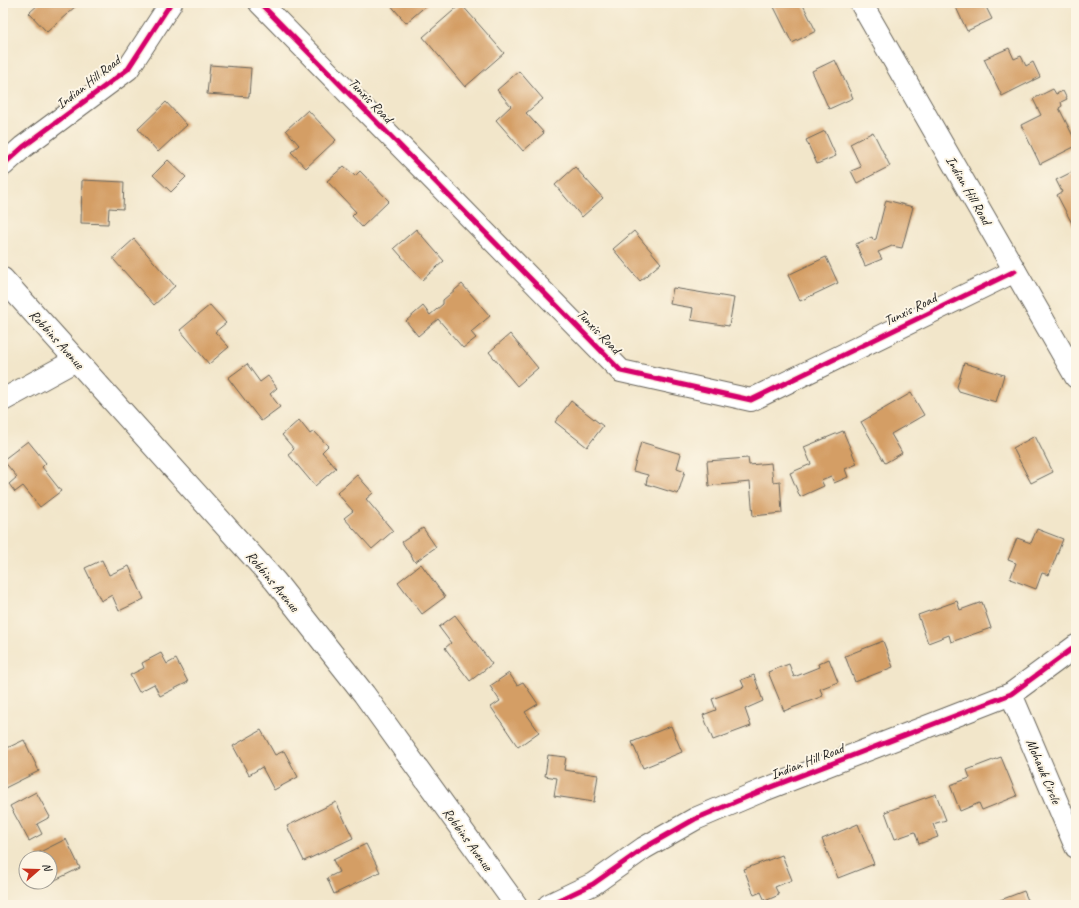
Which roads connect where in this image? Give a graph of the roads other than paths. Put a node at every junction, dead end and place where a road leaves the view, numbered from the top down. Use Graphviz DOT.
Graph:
graph roads {
  1 [pos="171,3"];
  2 [pos="260,3"];
  3 [pos="861,3"];
  4 [pos="3,165"];
  5 [pos="1015,271"];
  6 [pos="3,279"];
  7 [pos="76,360"];
  8 [pos="1076,377"];
  9 [pos="3,400"];
  10 [pos="1076,646"];
  11 [pos="1011,694"];
  12 [pos="1076,847"];
  13 [pos="516,905"];
  14 [pos="549,905"];
  1 -- 4 [label="street, Indian Hill Road"];
  2 -- 5 [label="street, Tunxis Road"];
  3 -- 5 [label="street, Indian Hill Road"];
  5 -- 8 [label="street, Indian Hill Road"];
  6 -- 7 [label="street, Robbins Avenue"];
  7 -- 9 [label="street"];
  7 -- 13 [label="street, Robbins Avenue"];
  10 -- 11 [label="street, Indian Hill Road"];
  11 -- 12 [label="street, Mohawk Circle"];
  11 -- 14 [label="street, Indian Hill Road"];
}
